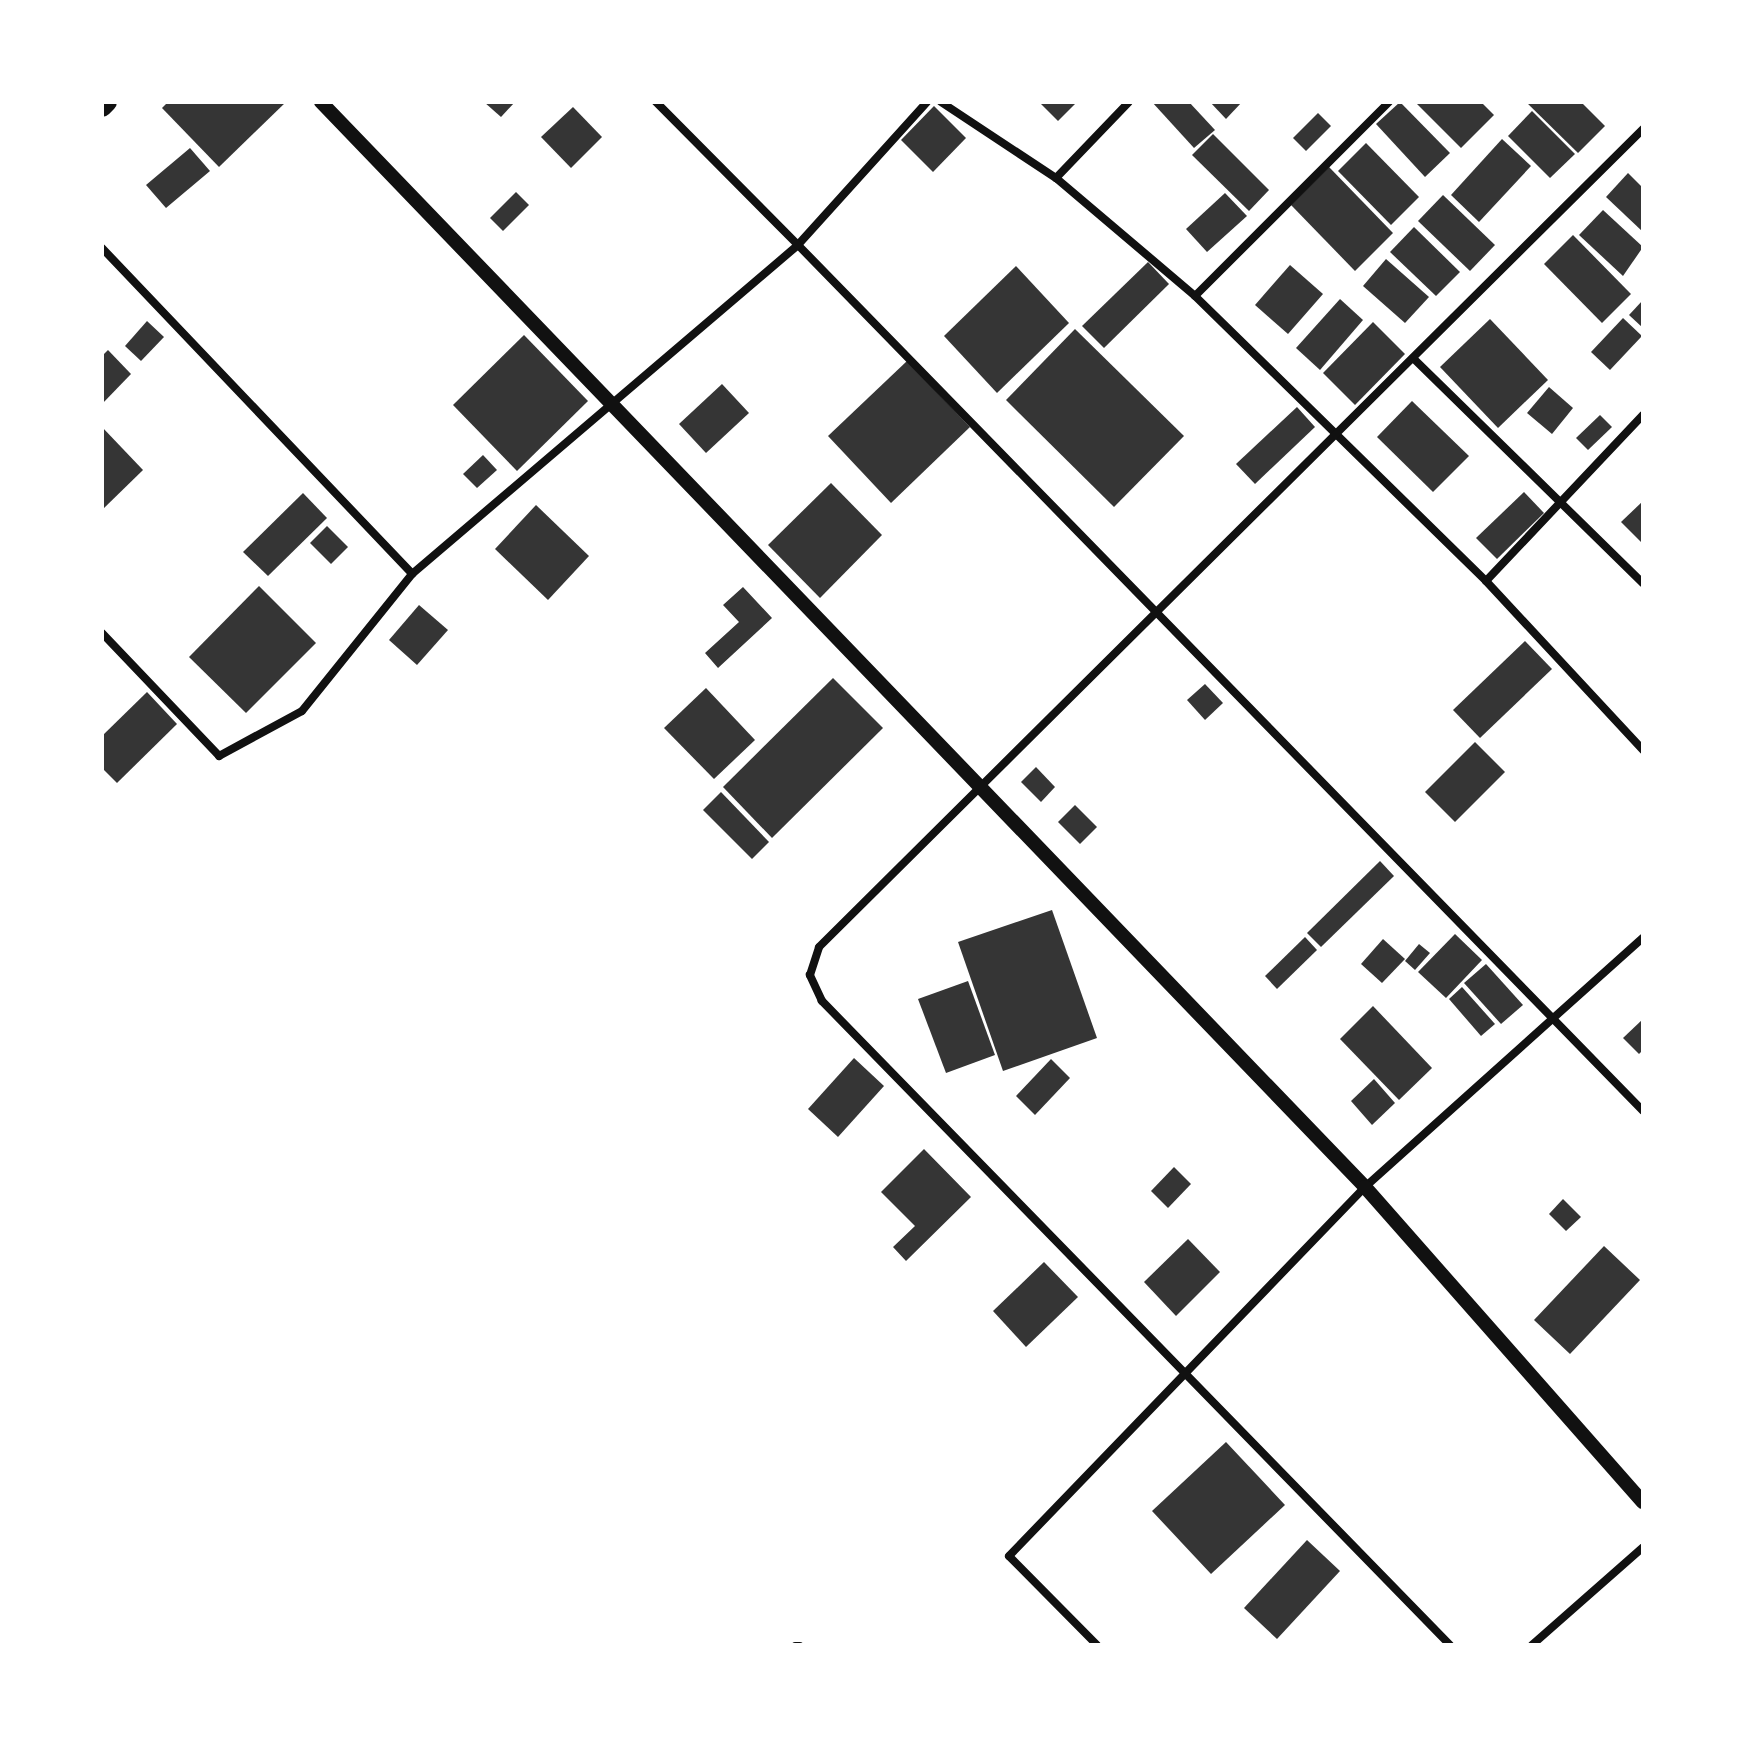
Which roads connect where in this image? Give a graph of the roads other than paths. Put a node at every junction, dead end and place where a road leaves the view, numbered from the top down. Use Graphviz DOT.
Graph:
graph roads {
  1 [pos="107,102"];
  2 [pos="321,102"];
  3 [pos="656,102"];
  4 [pos="927,102"];
  5 [pos="941,102"];
  6 [pos="1129,102"];
  7 [pos="1389,102"];
  8 [pos="102,107"];
  9 [pos="1643,129"];
  10 [pos="1056,178"];
  11 [pos="798,245"];
  12 [pos="102,248"];
  13 [pos="1195,296"];
  14 [pos="1413,358"];
  15 [pos="610,398"];
  16 [pos="1643,415"];
  17 [pos="1337,433"];
  18 [pos="1564,502"];
  19 [pos="412,574"];
  20 [pos="1486,581"];
  21 [pos="1643,583"];
  22 [pos="1158,611"];
  23 [pos="102,633"];
  24 [pos="1643,750"];
  25 [pos="982,786"];
  26 [pos="1643,938"];
  27 [pos="1557,1018"];
  28 [pos="1643,1111"];
  29 [pos="1365,1187"];
  30 [pos="1186,1371"];
  31 [pos="1643,1502"];
  32 [pos="1643,1547"];
  33 [pos="1536,1643"];
  34 [pos="1097,1645"];
  35 [pos="1450,1645"];
  1 -- 8 [label="main road"];
  2 -- 15 [label="street"];
  3 -- 11 [label="street"];
  4 -- 11 [label="street"];
  5 -- 10 [label="street"];
  6 -- 10 [label="street"];
  7 -- 13 [label="street"];
  9 -- 14 [label="street"];
  10 -- 13 [label="street"];
  11 -- 15 [label="street"];
  11 -- 22 [label="street"];
  12 -- 19 [label="street"];
  13 -- 17 [label="street"];
  14 -- 17 [label="street"];
  14 -- 18 [label="street"];
  15 -- 19 [label="street"];
  15 -- 25 [label="street"];
  16 -- 18 [label="street"];
  17 -- 20 [label="street"];
  17 -- 22 [label="street"];
  18 -- 20 [label="street"];
  18 -- 21 [label="street"];
  19 -- 23 [label="street"];
  20 -- 24 [label="street"];
  22 -- 25 [label="street"];
  22 -- 27 [label="street"];
  25 -- 29 [label="street"];
  25 -- 30 [label="street"];
  26 -- 27 [label="street"];
  27 -- 28 [label="street"];
  27 -- 29 [label="street"];
  29 -- 30 [label="street"];
  29 -- 31 [label="street"];
  30 -- 34 [label="street"];
  30 -- 35 [label="street"];
  32 -- 33 [label="street"];
}
